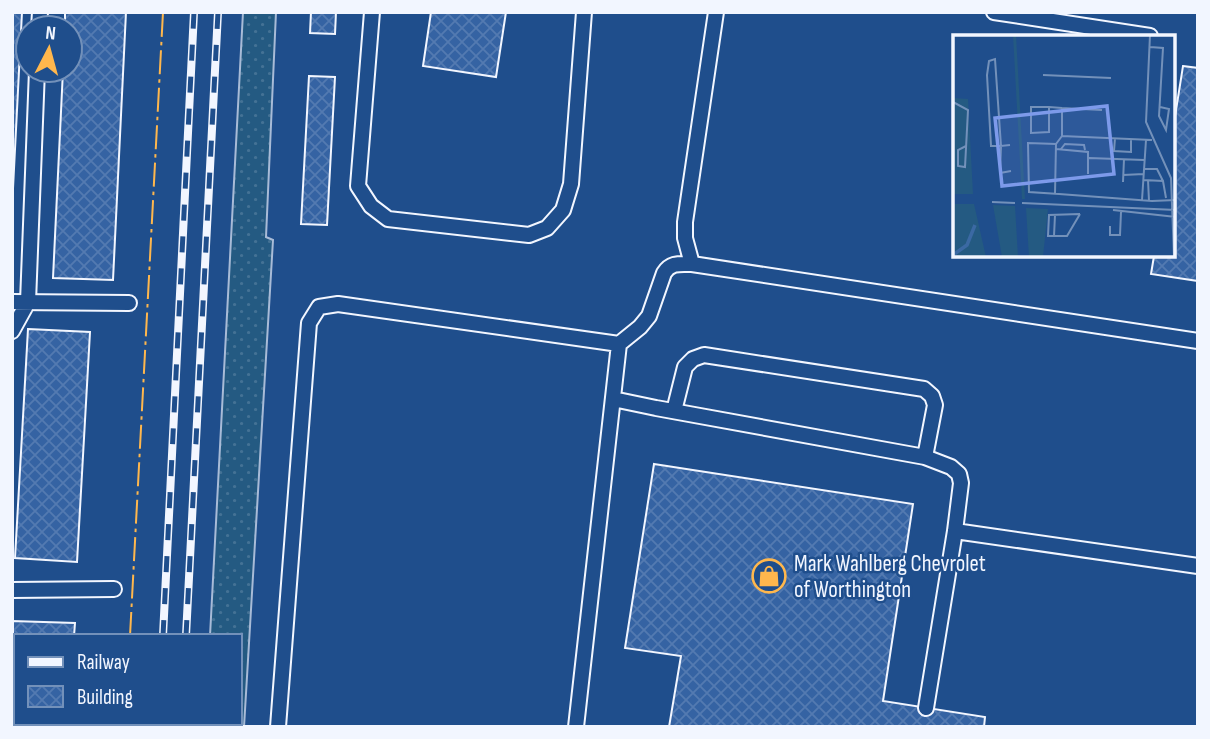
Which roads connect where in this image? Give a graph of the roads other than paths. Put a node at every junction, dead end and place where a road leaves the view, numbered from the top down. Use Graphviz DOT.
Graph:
graph roads {
  1 [pos="372,12"];
  2 [pos="584,12"];
  3 [pos="716,12"];
  4 [pos="994,12"];
  5 [pos="1144,35"];
  6 [pos="36,84"];
  7 [pos="692,264"];
  8 [pos="12,302"];
  9 [pos="28,302"];
  10 [pos="130,303"];
  11 [pos="12,331"];
  12 [pos="1198,341"];
  13 [pos="619,344"];
  14 [pos="613,398"];
  15 [pos="674,411"];
  16 [pos="925,457"];
  17 [pos="956,531"];
  18 [pos="1198,566"];
  19 [pos="114,589"];
  20 [pos="12,590"];
  21 [pos="926,708"];
  22 [pos="278,727"];
  23 [pos="576,727"];
  1 -- 2 [label="lane"];
  3 -- 7 [label="lane"];
  4 -- 5 [label="lane"];
  6 -- 9 [label="lane"];
  7 -- 12 [label="lane"];
  7 -- 13 [label="lane"];
  8 -- 9 [label="lane"];
  9 -- 10 [label="lane"];
  9 -- 11 [label="lane"];
  13 -- 14 [label="lane"];
  13 -- 22 [label="lane"];
  14 -- 15 [label="lane"];
  14 -- 23 [label="lane"];
  15 -- 16 [label="lane"];
  15 -- 16 [label="lane"];
  16 -- 17 [label="lane"];
  17 -- 18 [label="lane"];
  17 -- 21 [label="lane"];
  19 -- 20 [label="lane"];
}
